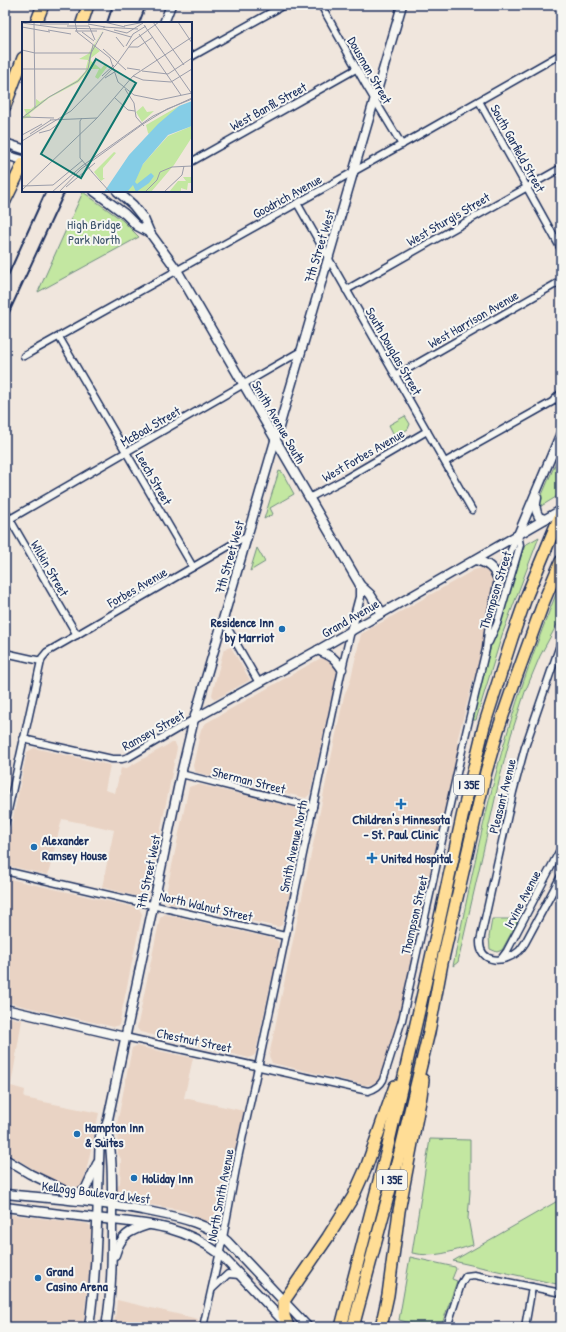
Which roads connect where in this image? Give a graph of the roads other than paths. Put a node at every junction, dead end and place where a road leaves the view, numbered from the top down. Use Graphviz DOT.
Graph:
graph roads {
  1 [pos="43,5"];
  2 [pos="88,5"];
  3 [pos="172,5"];
  4 [pos="284,5"];
  5 [pos="321,5"];
  6 [pos="402,5"];
  7 [pos="36,22"];
  8 [pos="82,22"];
  9 [pos="164,22"];
  10 [pos="561,54"];
  11 [pos="192,56"];
  12 [pos="22,61"];
  13 [pos="356,69"];
  14 [pos="375,100"];
  15 [pos="479,101"];
  16 [pos="5,106"];
  17 [pos="5,143"];
  18 [pos="402,145"];
  19 [pos="22,149"];
  20 [pos="5,155"];
  21 [pos="22,160"];
  22 [pos="192,161"];
  23 [pos="22,166"];
  24 [pos="561,168"];
  25 [pos="354,171"];
  26 [pos="527,187"];
  27 [pos="95,192"];
  28 [pos="118,192"];
  29 [pos="5,201"];
  30 [pos="297,203"];
  31 [pos="150,233"];
  32 [pos="561,249"];
  33 [pos="328,256"];
  34 [pos="176,270"];
  35 [pos="561,281"];
  36 [pos="346,290"];
  37 [pos="60,337"];
  38 [pos="300,351"];
  39 [pos="24,356"];
  40 [pos="396,374"];
  41 [pos="243,384"];
  42 [pos="560,394"];
  43 [pos="427,431"];
  44 [pos="561,433"];
  45 [pos="275,441"];
  46 [pos="126,452"];
  47 [pos="445,462"];
  48 [pos="544,474"];
  49 [pos="309,498"];
  50 [pos="472,510"];
  51 [pos="5,511"];
  52 [pos="561,512"];
  53 [pos="10,519"];
  54 [pos="546,519"];
  55 [pos="248,535"];
  56 [pos="518,535"];
  57 [pos="475,560"];
  58 [pos="561,562"];
  59 [pos="193,567"];
  60 [pos="498,579"];
  61 [pos="360,585"];
  62 [pos="382,613"];
  63 [pos="223,620"];
  64 [pos="351,631"];
  65 [pos="77,635"];
  66 [pos="561,642"];
  67 [pos="486,649"];
  68 [pos="318,650"];
  69 [pos="5,654"];
  70 [pos="41,662"];
  71 [pos="342,669"];
  72 [pos="259,683"];
  73 [pos="194,719"];
  74 [pos="24,739"];
  75 [pos="181,774"];
  76 [pos="313,807"];
  77 [pos="5,824"];
  78 [pos="561,848"];
  79 [pos="5,871"];
  80 [pos="561,876"];
  81 [pos="153,905"];
  82 [pos="286,936"];
  83 [pos="486,958"];
  84 [pos="501,959"];
  85 [pos="5,1009"];
  86 [pos="429,1032"];
  87 [pos="125,1037"];
  88 [pos="258,1066"];
  89 [pos="406,1066"];
  90 [pos="377,1088"];
  91 [pos="107,1124"];
  92 [pos="5,1159"];
  93 [pos="99,1160"];
  94 [pos="5,1194"];
  95 [pos="76,1196"];
  96 [pos="67,1200"];
  97 [pos="88,1202"];
  98 [pos="97,1203"];
  99 [pos="112,1204"];
  100 [pos="5,1207"];
  101 [pos="97,1219"];
  102 [pos="112,1220"];
  103 [pos="151,1225"];
  104 [pos="223,1238"];
  105 [pos="220,1254"];
  106 [pos="112,1264"];
  107 [pos="357,1264"];
  108 [pos="240,1275"];
  109 [pos="532,1287"];
  110 [pos="212,1289"];
  111 [pos="561,1293"];
  112 [pos="284,1301"];
  113 [pos="89,1327"];
  114 [pos="106,1327"];
  115 [pos="203,1327"];
  116 [pos="288,1327"];
  117 [pos="308,1327"];
  118 [pos="334,1327"];
  119 [pos="341,1327"];
  120 [pos="353,1327"];
  121 [pos="382,1327"];
  122 [pos="447,1327"];
  123 [pos="525,1327"];
  1 -- 7 [label="highway"];
  2 -- 8 [label="highway"];
  3 -- 9 [label="main road"];
  4 -- 11 [label="street"];
  5 -- 13 [label="street, Dousman Street"];
  6 -- 14 [label="main road, 7th Street West"];
  10 -- 15 [label="street, Goodrich Avenue"];
  12 -- 16 [label="highway"];
  13 -- 14 [label="street, Dousman Street"];
  13 -- 22 [label="street, West Banfil Street"];
  14 -- 18 [label="street, Dousman Street"];
  14 -- 25 [label="main road, 7th Street West"];
  15 -- 18 [label="street, Goodrich Avenue"];
  15 -- 26 [label="street, South Garfield Street"];
  17 -- 19 [label="main road"];
  18 -- 25 [label="street, Goodrich Avenue"];
  20 -- 21 [label="main road"];
  23 -- 29 [label="highway"];
  24 -- 26 [label="street, West Sturgis Street"];
  25 -- 30 [label="street, Goodrich Avenue"];
  25 -- 33 [label="main road, 7th Street West"];
  26 -- 32 [label="street, South Garfield Street"];
  26 -- 36 [label="street, West Sturgis Street"];
  27 -- 31 [label="main road, Smith Avenue South"];
  28 -- 31 [label="main road, Smith Avenue South"];
  30 -- 33 [label="street, South Douglas Street"];
  30 -- 34 [label="street, Goodrich Avenue"];
  31 -- 34 [label="main road, Smith Avenue South"];
  33 -- 36 [label="street, South Douglas Street"];
  33 -- 38 [label="main road, 7th Street West"];
  34 -- 37 [label="street, Goodrich Avenue"];
  34 -- 41 [label="main road, Smith Avenue South"];
  35 -- 40 [label="street, West Harrison Avenue"];
  36 -- 40 [label="street, South Douglas Street"];
  37 -- 39 [label="street, Goodrich Avenue"];
  37 -- 46 [label="street, Leech Street"];
  38 -- 41 [label="street, McBoal Street"];
  38 -- 45 [label="main road, 7th Street West"];
  40 -- 43 [label="street, South Douglas Street"];
  41 -- 45 [label="main road, Smith Avenue South"];
  41 -- 46 [label="street, McBoal Street"];
  42 -- 47 [label="street"];
  43 -- 47 [label="street, South Douglas Street"];
  43 -- 49 [label="street, West Forbes Avenue"];
  44 -- 48 [label="main road"];
  45 -- 49 [label="main road, Smith Avenue South"];
  45 -- 55 [label="main road, 7th Street West"];
  46 -- 53 [label="street, McBoal Street"];
  46 -- 59 [label="street, Leech Street"];
  47 -- 50 [label="street, South Douglas Street"];
  48 -- 54 [label="main road"];
  48 -- 56 [label="main road"];
  49 -- 61 [label="main road, Smith Avenue South"];
  51 -- 53 [label="street, Wilkin Street"];
  52 -- 54 [label="main road, Grand Avenue"];
  52 -- 89 [label="highway, I 35E"];
  53 -- 65 [label="street, Wilkin Street"];
  54 -- 56 [label="main road, Grand Avenue"];
  55 -- 59 [label="street, Forbes Avenue"];
  55 -- 63 [label="main road, 7th Street West"];
  56 -- 57 [label="main road, Grand Avenue"];
  56 -- 60 [label="street, Thompson Street"];
  56 -- 67 [label="street, Thompson Street"];
  57 -- 60 [label="main road"];
  57 -- 62 [label="main road, Grand Avenue"];
  58 -- 86 [label="highway, I 35E"];
  59 -- 65 [label="street, Forbes Avenue"];
  60 -- 67 [label="street, Thompson Street"];
  61 -- 62 [label="main road, Smith Avenue South"];
  61 -- 64 [label="main road"];
  62 -- 64 [label="main road, Grand Avenue"];
  63 -- 72 [label="street"];
  63 -- 73 [label="main road, 7th Street West"];
  64 -- 68 [label="main road, Grand Avenue"];
  64 -- 71 [label="street, Smith Avenue North"];
  65 -- 70 [label="street, Forbes Avenue"];
  66 -- 83 [label="street, Pleasant Avenue"];
  67 -- 90 [label="street, Thompson Street"];
  68 -- 71 [label="main road"];
  68 -- 72 [label="main road, Grand Avenue"];
  69 -- 70 [label="street"];
  70 -- 74 [label="street"];
  71 -- 76 [label="street, Smith Avenue North"];
  72 -- 73 [label="main road, Grand Avenue"];
  73 -- 74 [label="street, Ramsey Street"];
  73 -- 75 [label="main road, 7th Street West"];
  74 -- 77 [label="street"];
  75 -- 76 [label="street, Sherman Street"];
  75 -- 81 [label="main road, 7th Street West"];
  76 -- 82 [label="street, Smith Avenue North"];
  78 -- 84 [label="street, Irvine Avenue"];
  79 -- 81 [label="street, North Walnut Street"];
  80 -- 84 [label="street, Irvine Avenue"];
  81 -- 82 [label="street, North Walnut Street"];
  81 -- 87 [label="main road, 7th Street West"];
  82 -- 88 [label="street, Smith Avenue North"];
  83 -- 84 [label="street, Irvine Avenue"];
  85 -- 87 [label="main road, Chestnut Street"];
  86 -- 120 [label="highway, I 35E"];
  86 -- 121 [label="highway"];
  87 -- 88 [label="street, Chestnut Street"];
  87 -- 91 [label="main road, 7th Street West"];
  88 -- 90 [label="street, Chestnut Street"];
  88 -- 104 [label="street, North Smith Avenue"];
  89 -- 107 [label="highway, I 35E"];
  89 -- 112 [label="highway"];
  91 -- 93 [label="main road, 7th Street West"];
  91 -- 99 [label="main road, 7th Street West"];
  92 -- 95 [label="main road"];
  93 -- 95 [label="main road"];
  93 -- 98 [label="main road, 7th Street West"];
  94 -- 96 [label="main road, Kellogg Boulevard West"];
  95 -- 96 [label="main road"];
  95 -- 97 [label="main road"];
  96 -- 97 [label="main road, Kellogg Boulevard West"];
  97 -- 98 [label="main road, Kellogg Boulevard West"];
  98 -- 99 [label="main road, Kellogg Boulevard West"];
  98 -- 101 [label="main road, 7th Street West"];
  99 -- 102 [label="main road, 7th Street West"];
  99 -- 104 [label="main road, Kellogg Boulevard West"];
  100 -- 101 [label="main road, Kellogg Boulevard West"];
  101 -- 102 [label="main road, Kellogg Boulevard West"];
  101 -- 113 [label="main road, 7th Street West"];
  102 -- 103 [label="main road, Kellogg Boulevard West"];
  102 -- 106 [label="main road, 7th Street West"];
  103 -- 105 [label="main road, Kellogg Boulevard West"];
  103 -- 106 [label="main road"];
  104 -- 105 [label="street, North Smith Avenue"];
  104 -- 112 [label="main road, Kellogg Boulevard West"];
  105 -- 108 [label="main road, Kellogg Boulevard West"];
  105 -- 110 [label="street, North Smith Avenue"];
  106 -- 114 [label="main road, 7th Street West"];
  107 -- 118 [label="highway"];
  107 -- 119 [label="highway, I 35E"];
  108 -- 110 [label="street"];
  108 -- 116 [label="main road, Kellogg Boulevard West"];
  109 -- 111 [label="street"];
  109 -- 122 [label="street"];
  109 -- 123 [label="street"];
  110 -- 115 [label="street, North Smith Avenue"];
  112 -- 116 [label="highway"];
  112 -- 117 [label="main road, Kellogg Boulevard West"];
}
